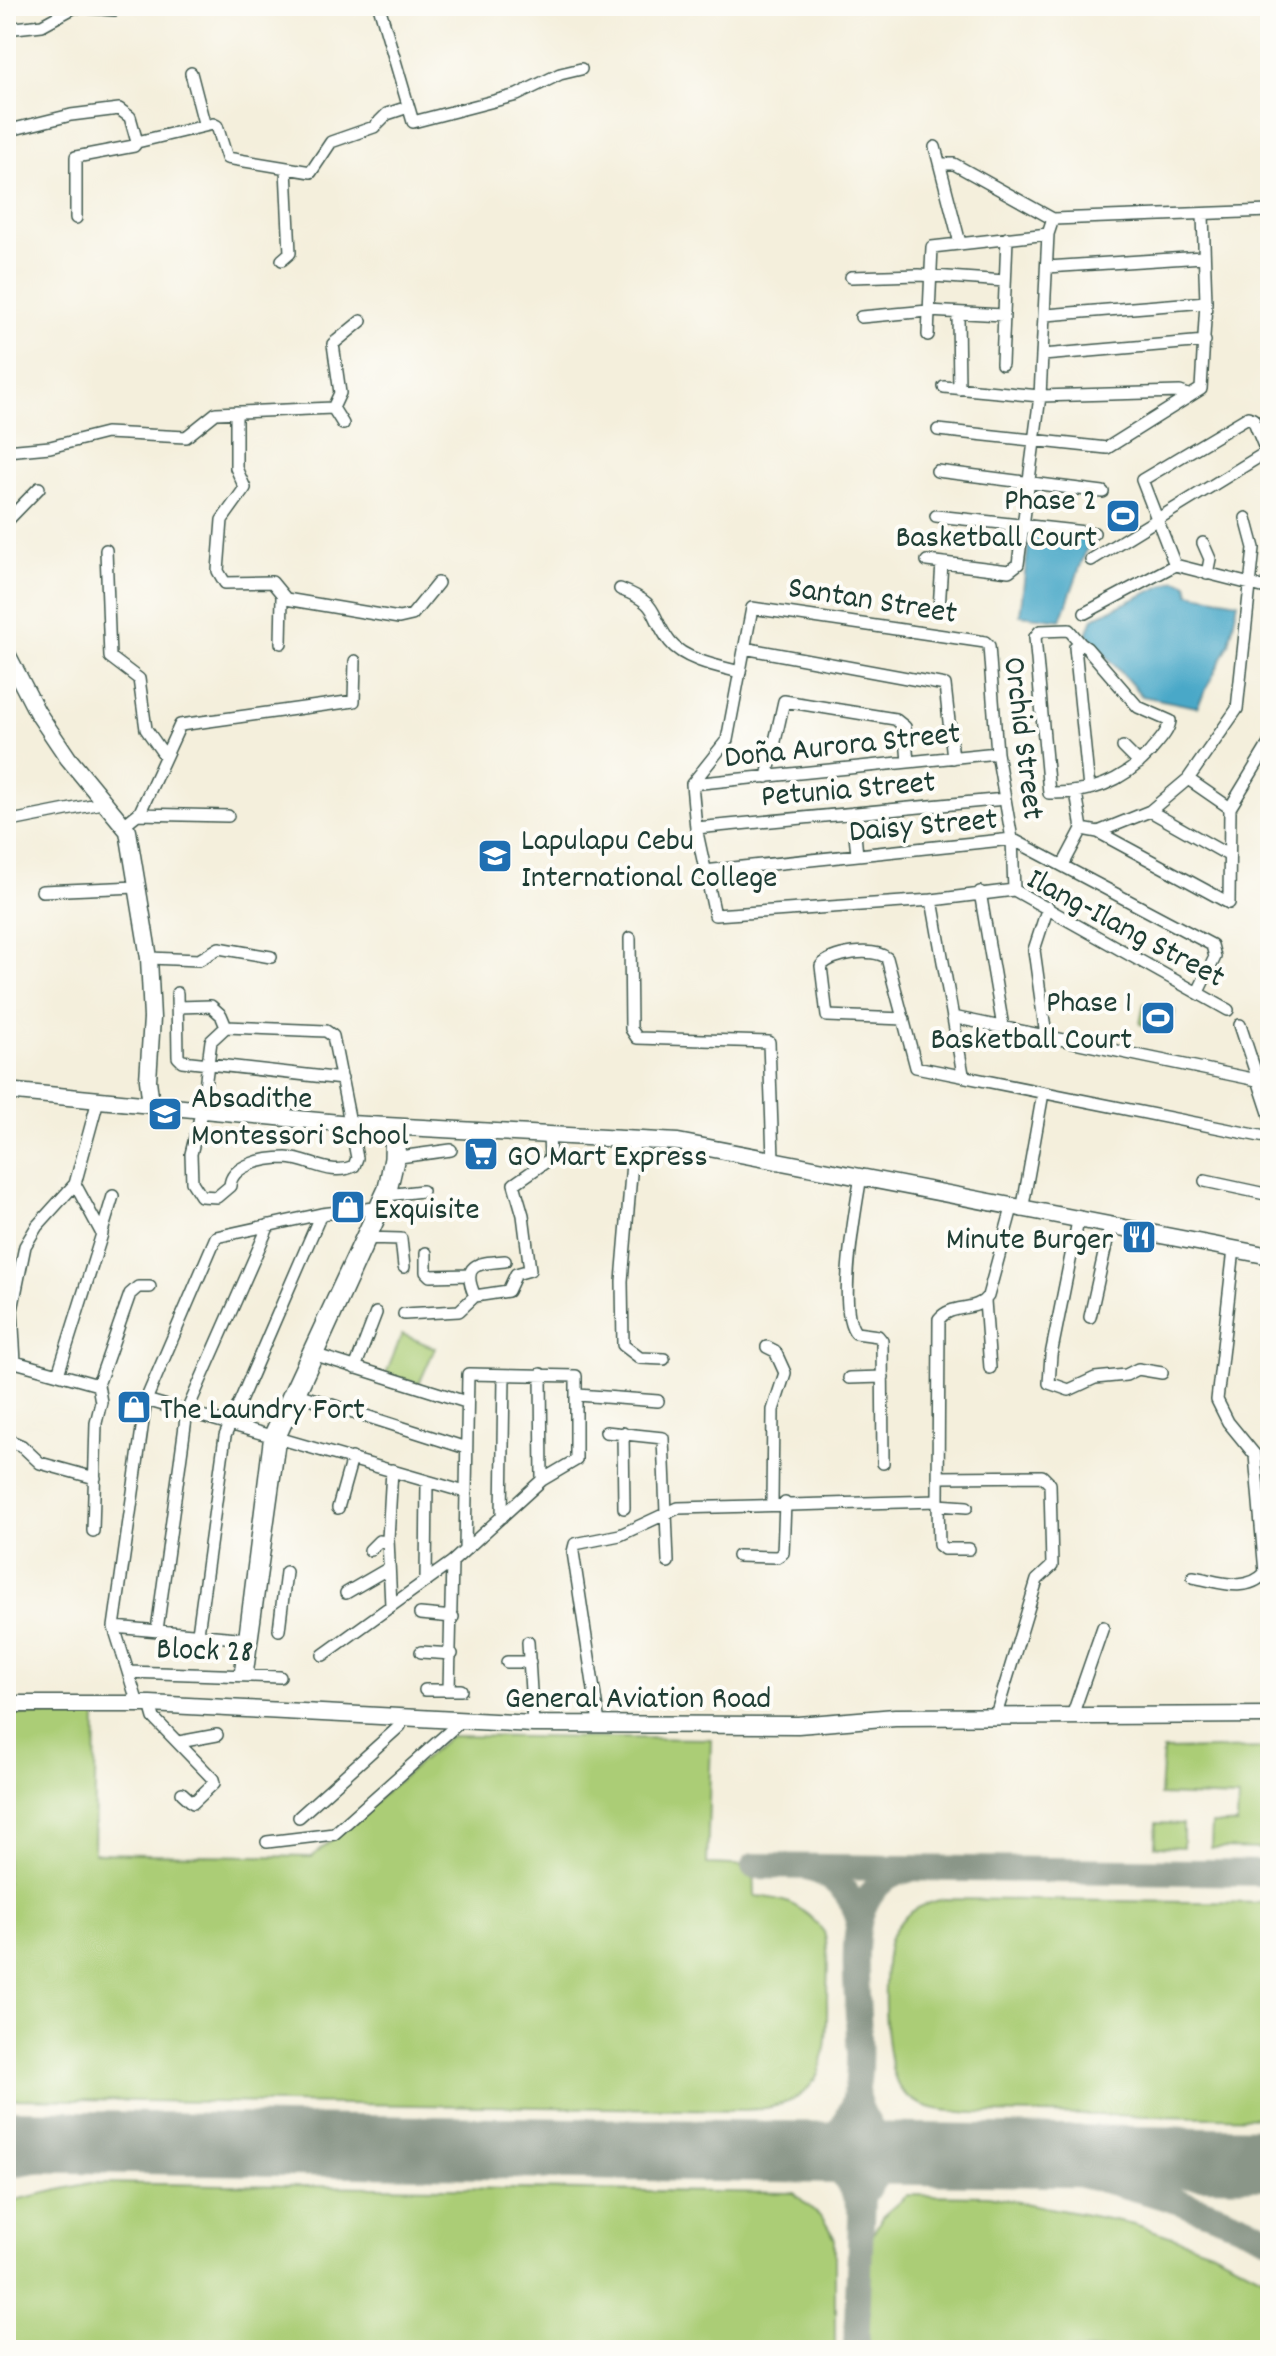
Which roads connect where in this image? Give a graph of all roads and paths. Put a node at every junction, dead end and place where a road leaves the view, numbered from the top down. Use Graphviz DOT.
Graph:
graph roads {
  1 [pos="379,6"];
  2 [pos="115,10"];
  3 [pos="6,29"];
  4 [pos="581,69"];
  5 [pos="191,73"];
  6 [pos="408,107"];
  7 [pos="204,123"];
  8 [pos="6,131"];
  9 [pos="137,142"];
  10 [pos="935,147"];
  11 [pos="941,164"];
  12 [pos="286,169"];
  13 [pos="1270,211"];
  14 [pos="1203,215"];
  15 [pos="76,218"];
  16 [pos="1053,219"];
  17 [pos="1048,234"];
  18 [pos="1007,238"];
  19 [pos="960,243"];
  20 [pos="1203,257"];
  21 [pos="282,260"];
  22 [pos="1047,267"];
  23 [pos="929,275"];
  24 [pos="851,277"];
  25 [pos="1005,281"];
  26 [pos="1206,302"];
  27 [pos="928,311"];
  28 [pos="958,315"];
  29 [pos="1003,315"];
  30 [pos="1046,315"];
  31 [pos="861,317"];
  32 [pos="361,321"];
  33 [pos="928,335"];
  34 [pos="1205,341"];
  35 [pos="1043,355"];
  36 [pos="1002,364"];
  37 [pos="944,387"];
  38 [pos="959,389"];
  39 [pos="1188,395"];
  40 [pos="1040,396"];
  41 [pos="333,408"];
  42 [pos="236,412"];
  43 [pos="343,424"];
  44 [pos="938,430"];
  45 [pos="1035,440"];
  46 [pos="6,451"];
  47 [pos="1269,454"];
  48 [pos="937,471"];
  49 [pos="1029,486"];
  50 [pos="39,488"];
  51 [pos="1103,492"];
  52 [pos="936,516"];
  53 [pos="1246,518"];
  54 [pos="1156,521"];
  55 [pos="6,522"];
  56 [pos="1023,526"];
  57 [pos="1094,533"];
  58 [pos="1203,543"];
  59 [pos="106,550"];
  60 [pos="1091,560"];
  61 [pos="927,561"];
  62 [pos="942,563"];
  63 [pos="1175,565"];
  64 [pos="1207,574"];
  65 [pos="438,583"];
  66 [pos="1251,585"];
  67 [pos="620,589"];
  68 [pos="1270,589"];
  69 [pos="282,597"];
  70 [pos="939,609"];
  71 [pos="1085,613"];
  72 [pos="985,642"];
  73 [pos="281,643"];
  74 [pos="1078,645"];
  75 [pos="744,648"];
  76 [pos="6,652"];
  77 [pos="6,659"];
  78 [pos="355,661"];
  79 [pos="740,672"];
  80 [pos="1270,742"];
  81 [pos="1123,747"];
  82 [pos="997,753"];
  83 [pos="165,756"];
  84 [pos="953,758"];
  85 [pos="908,762"];
  86 [pos="1139,763"];
  87 [pos="767,777"];
  88 [pos="1188,779"];
  89 [pos="692,784"];
  90 [pos="1089,789"];
  91 [pos="1076,792"];
  92 [pos="1005,799"];
  93 [pos="102,803"];
  94 [pos="1230,808"];
  95 [pos="1150,811"];
  96 [pos="853,813"];
  97 [pos="228,816"];
  98 [pos="132,819"];
  99 [pos="6,822"];
  100 [pos="696,828"];
  101 [pos="1082,829"];
  102 [pos="1098,832"];
  103 [pos="1012,839"];
  104 [pos="857,855"];
  105 [pos="1228,855"];
  106 [pos="1063,865"];
  107 [pos="704,871"];
  108 [pos="137,887"];
  109 [pos="1014,890"];
  110 [pos="42,891"];
  111 [pos="980,892"];
  112 [pos="932,900"];
  113 [pos="1048,907"];
  114 [pos="630,938"];
  115 [pos="271,957"];
  116 [pos="149,958"];
  117 [pos="1198,992"];
  118 [pos="177,993"];
  119 [pos="178,1007"];
  120 [pos="1228,1010"];
  121 [pos="953,1017"];
  122 [pos="904,1019"];
  123 [pos="1240,1025"];
  124 [pos="226,1027"];
  125 [pos="1003,1027"];
  126 [pos="1046,1036"];
  127 [pos="208,1063"];
  128 [pos="963,1074"];
  129 [pos="342,1079"];
  130 [pos="148,1080"];
  131 [pos="1257,1080"];
  132 [pos="6,1091"];
  133 [pos="1043,1093"];
  134 [pos="98,1100"];
  135 [pos="134,1103"];
  136 [pos="151,1105"];
  137 [pos="202,1109"];
  138 [pos="1270,1116"];
  139 [pos="350,1124"];
  140 [pos="396,1125"];
  141 [pos="549,1135"];
  142 [pos="1270,1138"];
  143 [pos="634,1139"];
  144 [pos="451,1150"];
  145 [pos="395,1157"];
  146 [pos="773,1159"];
  147 [pos="861,1176"];
  148 [pos="1205,1181"];
  149 [pos="75,1184"];
  150 [pos="422,1191"];
  151 [pos="1270,1195"];
  152 [pos="113,1196"];
  153 [pos="382,1201"];
  154 [pos="1017,1210"];
  155 [pos="321,1214"];
  156 [pos="1078,1221"];
  157 [pos="269,1225"];
  158 [pos="1110,1227"];
  159 [pos="102,1232"];
  160 [pos="366,1238"];
  161 [pos="1234,1249"];
  162 [pos="426,1253"];
  163 [pos="1270,1256"];
  164 [pos="505,1261"];
  165 [pos="404,1267"];
  166 [pos="470,1275"];
  167 [pos="150,1287"];
  168 [pos="475,1296"];
  169 [pos="985,1301"];
  170 [pos="376,1313"];
  171 [pos="404,1314"];
  172 [pos="1090,1317"];
  173 [pos="767,1347"];
  174 [pos="313,1354"];
  175 [pos="664,1359"];
  176 [pos="11,1360"];
  177 [pos="355,1368"];
  178 [pos="990,1368"];
  179 [pos="59,1371"];
  180 [pos="1162,1373"];
  181 [pos="541,1374"];
  182 [pos="504,1375"];
  183 [pos="883,1377"];
  184 [pos="849,1378"];
  185 [pos="98,1385"];
  186 [pos="294,1394"];
  187 [pos="578,1395"];
  188 [pos="146,1400"];
  189 [pos="658,1401"];
  190 [pos="466,1402"];
  191 [pos="187,1411"];
  192 [pos="231,1422"];
  193 [pos="606,1432"];
  194 [pos="623,1433"];
  195 [pos="275,1436"];
  196 [pos="6,1439"];
  197 [pos="466,1448"];
  198 [pos="352,1458"];
  199 [pos="883,1463"];
  200 [pos="392,1470"];
  201 [pos="939,1477"];
  202 [pos="95,1478"];
  203 [pos="542,1480"];
  204 [pos="427,1481"];
  205 [pos="465,1492"];
  206 [pos="772,1503"];
  207 [pos="785,1503"];
  208 [pos="938,1503"];
  209 [pos="967,1507"];
  210 [pos="338,1508"];
  211 [pos="624,1508"];
  212 [pos="667,1512"];
  213 [pos="502,1517"];
  214 [pos="93,1531"];
  215 [pos="388,1542"];
  216 [pos="969,1549"];
  217 [pos="370,1550"];
  218 [pos="465,1550"];
  219 [pos="738,1556"];
  220 [pos="452,1562"];
  221 [pos="668,1562"];
  222 [pos="389,1568"];
  223 [pos="286,1572"];
  224 [pos="1193,1577"];
  225 [pos="426,1581"];
  226 [pos="346,1593"];
  227 [pos="252,1596"];
  228 [pos="282,1599"];
  229 [pos="391,1606"];
  230 [pos="420,1614"];
  231 [pos="453,1617"];
  232 [pos="114,1627"];
  233 [pos="1103,1627"];
  234 [pos="157,1630"];
  235 [pos="279,1630"];
  236 [pos="198,1633"];
  237 [pos="248,1639"];
  238 [pos="528,1642"];
  239 [pos="421,1652"];
  240 [pos="452,1654"];
  241 [pos="323,1655"];
  242 [pos="507,1662"];
  243 [pos="530,1662"];
  244 [pos="128,1672"];
  245 [pos="244,1675"];
  246 [pos="280,1677"];
  247 [pos="425,1690"];
  248 [pos="6,1704"];
  249 [pos="144,1704"];
  250 [pos="996,1715"];
  251 [pos="1270,1715"];
  252 [pos="1072,1716"];
  253 [pos="404,1717"];
  254 [pos="460,1722"];
  255 [pos="599,1723"];
  256 [pos="533,1724"];
  257 [pos="217,1735"];
  258 [pos="179,1742"];
  259 [pos="182,1793"];
  260 [pos="299,1817"];
  261 [pos="267,1842"];
  1 -- 6 [label="street"];
  2 -- 3 [label="street"];
  4 -- 6 [label="street"];
  5 -- 7 [label="street"];
  6 -- 12 [label="street"];
  7 -- 9 [label="street"];
  7 -- 12 [label="street"];
  8 -- 9 [label="street"];
  9 -- 15 [label="street"];
  10 -- 11 [label="street"];
  11 -- 16 [label="street"];
  11 -- 19 [label="street"];
  12 -- 21 [label="street"];
  13 -- 14 [label="street"];
  14 -- 16 [label="street"];
  14 -- 20 [label="street"];
  16 -- 17 [label="street"];
  17 -- 18 [label="street"];
  17 -- 22 [label="street"];
  18 -- 19 [label="street"];
  18 -- 25 [label="street"];
  19 -- 23 [label="street"];
  20 -- 22 [label="street"];
  20 -- 26 [label="street"];
  22 -- 30 [label="street"];
  23 -- 24 [label="street"];
  23 -- 25 [label="street"];
  23 -- 27 [label="street"];
  25 -- 29 [label="street"];
  26 -- 30 [label="street"];
  26 -- 34 [label="street"];
  27 -- 28 [label="street"];
  27 -- 31 [label="street"];
  27 -- 33 [label="street"];
  28 -- 29 [label="street"];
  28 -- 38 [label="street"];
  29 -- 36 [label="street"];
  30 -- 35 [label="street"];
  32 -- 41 [label="street"];
  34 -- 35 [label="street"];
  34 -- 39 [label="street"];
  35 -- 40 [label="street"];
  37 -- 38 [label="street"];
  38 -- 40 [label="street"];
  39 -- 40 [label="street"];
  39 -- 45 [label="street"];
  40 -- 45 [label="street"];
  41 -- 42 [label="street"];
  41 -- 43 [label="street"];
  42 -- 46 [label="street"];
  42 -- 69 [label="street"];
  44 -- 45 [label="street"];
  45 -- 49 [label="street"];
  47 -- 54 [label="street"];
  47 -- 54 [label="street"];
  48 -- 49 [label="street"];
  49 -- 51 [label="street"];
  49 -- 56 [label="street"];
  50 -- 55 [label="street"];
  52 -- 56 [label="street"];
  53 -- 66 [label="street"];
  54 -- 60 [label="street"];
  54 -- 63 [label="street"];
  56 -- 57 [label="street"];
  56 -- 62 [label="street"];
  58 -- 64 [label="street"];
  59 -- 83 [label="street"];
  61 -- 62 [label="street"];
  62 -- 70 [label="street"];
  63 -- 64 [label="street"];
  63 -- 71 [label="street"];
  64 -- 66 [label="street"];
  65 -- 69 [label="street"];
  66 -- 68 [label="street"];
  66 -- 88 [label="street"];
  67 -- 79 [label="street"];
  69 -- 73 [label="street"];
  72 -- 75 [label="street, Santan Street"];
  72 -- 82 [label="street, Orchid Street"];
  74 -- 86 [label="street"];
  74 -- 90 [label="street"];
  74 -- 91 [label="street"];
  75 -- 79 [label="street"];
  75 -- 84 [label="street"];
  76 -- 77 [label="street"];
  77 -- 93 [label="street"];
  78 -- 83 [label="street"];
  79 -- 89 [label="street"];
  80 -- 94 [label="street"];
  81 -- 86 [label="street"];
  82 -- 84 [label="street, Doña Aurora Street"];
  82 -- 92 [label="street, Orchid Street"];
  83 -- 98 [label="street"];
  84 -- 85 [label="street, Doña Aurora Street"];
  85 -- 87 [label="street, Doña Aurora Street"];
  85 -- 87 [label="street"];
  86 -- 90 [label="street"];
  87 -- 89 [label="street, Doña Aurora Street"];
  88 -- 94 [label="street"];
  88 -- 95 [label="street"];
  89 -- 100 [label="street"];
  90 -- 91 [label="street"];
  91 -- 101 [label="street"];
  92 -- 96 [label="street, Petunia Street"];
  92 -- 103 [label="street, Orchid Street"];
  93 -- 98 [label="street"];
  93 -- 99 [label="street"];
  94 -- 105 [label="street"];
  95 -- 102 [label="street"];
  95 -- 105 [label="street"];
  96 -- 100 [label="street, Petunia Street"];
  96 -- 104 [label="street"];
  97 -- 98 [label="street"];
  98 -- 108 [label="street"];
  100 -- 107 [label="street"];
  101 -- 102 [label="street"];
  101 -- 106 [label="street"];
  102 -- 105 [label="street"];
  103 -- 104 [label="street, Daisy Street"];
  103 -- 106 [label="street, Daisy Street"];
  103 -- 109 [label="street, Orchid Street"];
  104 -- 107 [label="street, Daisy Street"];
  106 -- 117 [label="street, Daisy Street"];
  107 -- 112 [label="street, Ilang-Ilang Street"];
  108 -- 110 [label="street"];
  108 -- 116 [label="street"];
  109 -- 111 [label="street, Ilang-Ilang Street"];
  109 -- 113 [label="street, Ilang-Ilang Street"];
  111 -- 112 [label="street, Ilang-Ilang Street"];
  111 -- 125 [label="street"];
  112 -- 121 [label="street"];
  113 -- 117 [label="street, Ilang-Ilang Street"];
  113 -- 126 [label="street"];
  114 -- 146 [label="street"];
  115 -- 116 [label="street"];
  116 -- 130 [label="street"];
  117 -- 120 [label="street, Ilang-Ilang Street"];
  118 -- 119 [label="street"];
  119 -- 124 [label="street"];
  119 -- 127 [label="street"];
  121 -- 125 [label="street"];
  121 -- 128 [label="street"];
  122 -- 122 [label="street"];
  122 -- 128 [label="street"];
  123 -- 131 [label="street, Ilang-Ilang Street"];
  124 -- 127 [label="street"];
  124 -- 129 [label="street"];
  125 -- 126 [label="street"];
  126 -- 131 [label="street"];
  127 -- 129 [label="street"];
  127 -- 137 [label="street"];
  128 -- 133 [label="street"];
  129 -- 139 [label="street"];
  130 -- 135 [label="street"];
  130 -- 136 [label="street"];
  131 -- 138 [label="street, Ilang-Ilang Street"];
  132 -- 134 [label="street"];
  133 -- 142 [label="street"];
  133 -- 154 [label="street"];
  134 -- 135 [label="street"];
  134 -- 149 [label="street"];
  135 -- 136 [label="street"];
  136 -- 137 [label="street"];
  137 -- 139 [label="street"];
  137 -- 139 [label="street"];
  139 -- 140 [label="street"];
  140 -- 141 [label="street"];
  140 -- 145 [label="street"];
  141 -- 143 [label="street"];
  141 -- 168 [label="street"];
  143 -- 146 [label="street"];
  143 -- 175 [label="street"];
  144 -- 145 [label="street"];
  145 -- 153 [label="street"];
  146 -- 147 [label="street"];
  147 -- 154 [label="street"];
  147 -- 183 [label="street"];
  148 -- 151 [label="street"];
  149 -- 159 [label="street"];
  149 -- 176 [label="street"];
  150 -- 153 [label="street"];
  152 -- 159 [label="street"];
  153 -- 155 [label="street"];
  153 -- 160 [label="street"];
  154 -- 156 [label="street"];
  154 -- 169 [label="street"];
  155 -- 157 [label="street"];
  155 -- 192 [label="street"];
  156 -- 158 [label="street"];
  156 -- 180 [label="street"];
  157 -- 188 [label="street"];
  157 -- 191 [label="street"];
  158 -- 161 [label="street"];
  158 -- 172 [label="street"];
  159 -- 179 [label="street"];
  160 -- 165 [label="street"];
  160 -- 174 [label="street"];
  161 -- 163 [label="street"];
  161 -- 224 [label="street"];
  162 -- 166 [label="street"];
  164 -- 166 [label="street"];
  166 -- 168 [label="street"];
  167 -- 185 [label="street"];
  168 -- 171 [label="street"];
  169 -- 178 [label="street"];
  169 -- 201 [label="street"];
  170 -- 177 [label="street"];
  173 -- 206 [label="street"];
  174 -- 177 [label="street"];
  174 -- 186 [label="street"];
  176 -- 179 [label="street"];
  177 -- 190 [label="street"];
  179 -- 185 [label="street"];
  181 -- 182 [label="street"];
  181 -- 187 [label="street"];
  181 -- 203 [label="street"];
  182 -- 190 [label="street"];
  182 -- 213 [label="street"];
  183 -- 184 [label="street"];
  183 -- 199 [label="street"];
  185 -- 202 [label="street"];
  186 -- 195 [label="street"];
  186 -- 197 [label="street"];
  187 -- 189 [label="street"];
  187 -- 203 [label="street"];
  188 -- 191 [label="street"];
  188 -- 232 [label="street"];
  190 -- 197 [label="street"];
  191 -- 192 [label="street"];
  191 -- 234 [label="street"];
  192 -- 195 [label="street"];
  192 -- 236 [label="street"];
  193 -- 194 [label="street"];
  194 -- 211 [label="street"];
  194 -- 212 [label="street"];
  195 -- 198 [label="street"];
  195 -- 227 [label="street"];
  196 -- 202 [label="street"];
  197 -- 205 [label="street"];
  198 -- 200 [label="street"];
  198 -- 210 [label="street"];
  200 -- 204 [label="street"];
  200 -- 215 [label="street"];
  201 -- 208 [label="street"];
  201 -- 250 [label="street"];
  202 -- 214 [label="street"];
  203 -- 213 [label="street"];
  204 -- 205 [label="street"];
  204 -- 225 [label="street"];
  205 -- 218 [label="street"];
  206 -- 207 [label="street"];
  206 -- 212 [label="street"];
  207 -- 208 [label="street"];
  207 -- 219 [label="street"];
  208 -- 209 [label="street"];
  208 -- 216 [label="street"];
  212 -- 221 [label="street"];
  212 -- 255 [label="street"];
  213 -- 218 [label="street"];
  215 -- 217 [label="street"];
  215 -- 222 [label="street"];
  218 -- 220 [label="street"];
  220 -- 225 [label="street"];
  220 -- 231 [label="street"];
  222 -- 226 [label="street"];
  222 -- 229 [label="street"];
  223 -- 228 [label="street"];
  225 -- 229 [label="street"];
  227 -- 228 [label="street"];
  227 -- 237 [label="street"];
  228 -- 235 [label="street"];
  229 -- 241 [label="street"];
  230 -- 231 [label="street"];
  231 -- 240 [label="street"];
  232 -- 234 [label="street"];
  232 -- 244 [label="street"];
  233 -- 252 [label="street"];
  234 -- 236 [label="street"];
  236 -- 237 [label="street"];
  237 -- 245 [label="street"];
  238 -- 243 [label="street"];
  239 -- 240 [label="street"];
  240 -- 247 [label="street"];
  242 -- 243 [label="street"];
  243 -- 256 [label="street"];
  244 -- 245 [label="street, Block 28"];
  244 -- 249 [label="street"];
  245 -- 246 [label="street, Block 28"];
  248 -- 249 [label="street, General Aviation Road"];
  249 -- 253 [label="street, General Aviation Road"];
  249 -- 258 [label="street"];
  250 -- 252 [label="street, General Aviation Road"];
  250 -- 255 [label="street, General Aviation Road"];
  251 -- 252 [label="street, General Aviation Road"];
  253 -- 254 [label="street, General Aviation Road"];
  253 -- 260 [label="street"];
  254 -- 256 [label="street, General Aviation Road"];
  254 -- 261 [label="street"];
  255 -- 256 [label="street, General Aviation Road"];
  257 -- 258 [label="street"];
  258 -- 259 [label="street"];
}
